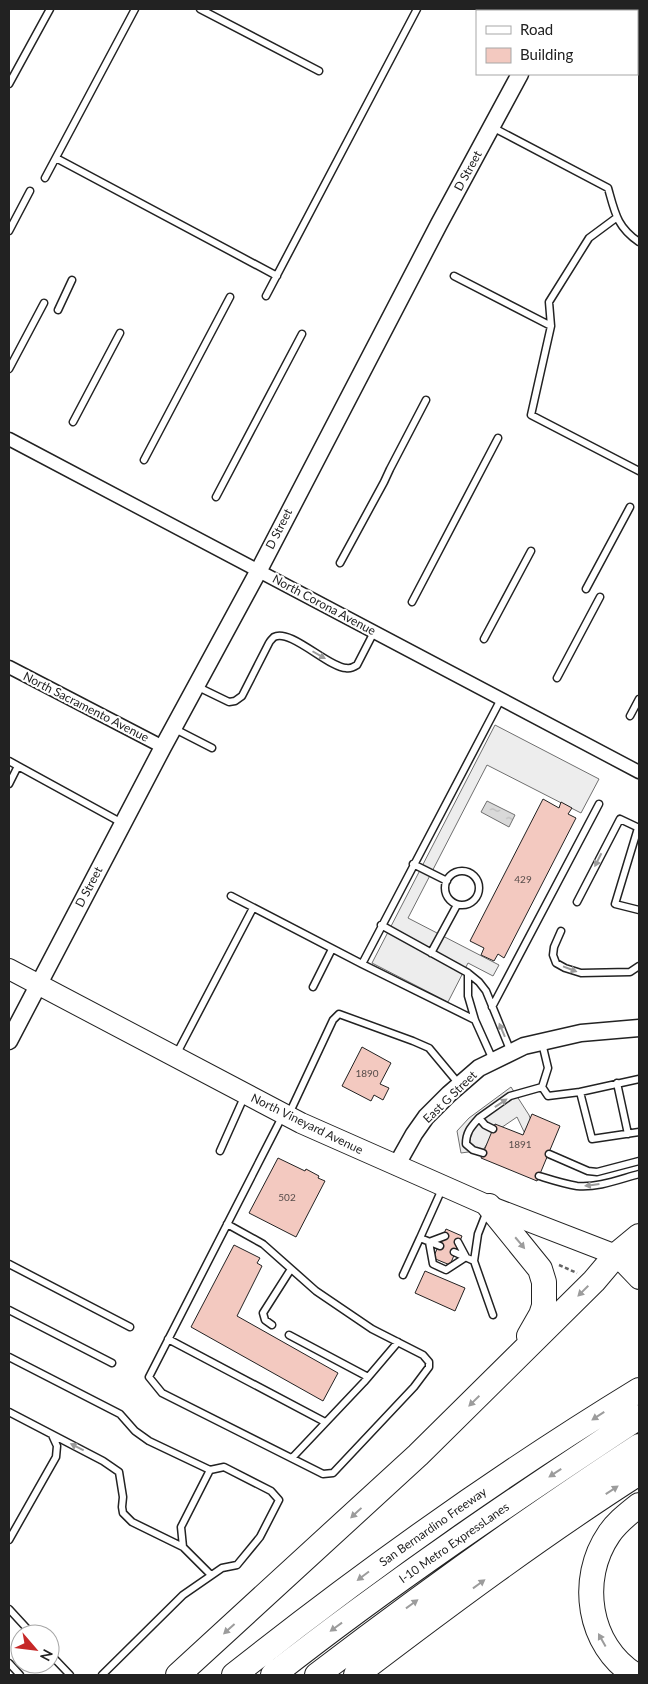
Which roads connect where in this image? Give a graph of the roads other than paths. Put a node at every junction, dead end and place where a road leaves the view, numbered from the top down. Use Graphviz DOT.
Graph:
graph roads {
  1 [pos="50,9"];
  2 [pos="135,9"];
  3 [pos="200,9"];
  4 [pos="417,9"];
  5 [pos="319,71"];
  6 [pos="519,75"];
  7 [pos="9,84"];
  8 [pos="492,126"];
  9 [pos="56,158"];
  10 [pos="45,178"];
  11 [pos="30,191"];
  12 [pos="616,218"];
  13 [pos="9,231"];
  14 [pos="639,242"];
  15 [pos="277,276"];
  16 [pos="454,276"];
  17 [pos="72,280"];
  18 [pos="266,296"];
  19 [pos="230,297"];
  20 [pos="44,303"];
  21 [pos="58,310"];
  22 [pos="551,326"];
  23 [pos="120,333"];
  24 [pos="302,334"];
  25 [pos="9,369"];
  26 [pos="426,400"];
  27 [pos="73,422"];
  28 [pos="498,438"];
  29 [pos="9,439"];
  30 [pos="144,460"];
  31 [pos="639,471"];
  32 [pos="216,497"];
  33 [pos="630,508"];
  34 [pos="531,551"];
  35 [pos="340,563"];
  36 [pos="259,570"];
  37 [pos="586,589"];
  38 [pos="600,597"];
  39 [pos="412,602"];
  40 [pos="374,632"];
  41 [pos="484,640"];
  42 [pos="9,667"];
  43 [pos="557,678"];
  44 [pos="196,686"];
  45 [pos="501,699"];
  46 [pos="639,699"];
  47 [pos="630,716"];
  48 [pos="173,728"];
  49 [pos="163,747"];
  50 [pos="212,748"];
  51 [pos="9,762"];
  52 [pos="18,766"];
  53 [pos="639,772"];
  54 [pos="9,784"];
  55 [pos="599,804"];
  56 [pos="122,824"];
  57 [pos="639,828"];
  58 [pos="414,864"];
  59 [pos="447,881"];
  60 [pos="231,896"];
  61 [pos="577,902"];
  62 [pos="456,905"];
  63 [pos="253,908"];
  64 [pos="639,910"];
  65 [pos="381,926"];
  66 [pos="561,931"];
  67 [pos="332,949"];
  68 [pos="431,953"];
  69 [pos="362,964"];
  70 [pos="639,966"];
  71 [pos="9,968"];
  72 [pos="468,973"];
  73 [pos="38,984"];
  74 [pos="313,987"];
  75 [pos="492,1007"];
  76 [pos="475,1020"];
  77 [pos="639,1030"];
  78 [pos="9,1041"];
  79 [pos="542,1042"];
  80 [pos="511,1052"];
  81 [pos="175,1056"];
  82 [pos="494,1061"];
  83 [pos="639,1079"];
  84 [pos="617,1083"];
  85 [pos="459,1085"];
  86 [pos="542,1087"];
  87 [pos="580,1092"];
  88 [pos="246,1094"];
  89 [pos="285,1115"];
  90 [pos="479,1118"];
  91 [pos="493,1130"];
  92 [pos="639,1132"];
  93 [pos="628,1134"];
  94 [pos="220,1151"];
  95 [pos="483,1153"];
  96 [pos="549,1154"];
  97 [pos="639,1162"];
  98 [pos="396,1166"];
  99 [pos="639,1174"];
  100 [pos="539,1176"];
  101 [pos="444,1186"];
  102 [pos="488,1206"];
  103 [pos="227,1224"];
  104 [pos="445,1236"];
  105 [pos="639,1236"];
  106 [pos="420,1238"];
  107 [pos="429,1242"];
  108 [pos="458,1242"];
  109 [pos="440,1246"];
  110 [pos="454,1252"];
  111 [pos="616,1255"];
  112 [pos="466,1257"];
  113 [pos="474,1260"];
  114 [pos="639,1260"];
  115 [pos="9,1264"];
  116 [pos="291,1269"];
  117 [pos="403,1275"];
  118 [pos="639,1279"];
  119 [pos="9,1310"];
  120 [pos="494,1315"];
  121 [pos="272,1325"];
  122 [pos="130,1327"];
  123 [pos="289,1334"];
  124 [pos="168,1339"];
  125 [pos="398,1342"];
  126 [pos="9,1357"];
  127 [pos="112,1363"];
  128 [pos="508,1366"];
  129 [pos="368,1377"];
  130 [pos="639,1390"];
  131 [pos="9,1412"];
  132 [pos="639,1417"];
  133 [pos="325,1422"];
  134 [pos="52,1434"];
  135 [pos="639,1446"];
  136 [pos="292,1458"];
  137 [pos="210,1470"];
  138 [pos="639,1473"];
  139 [pos="639,1505"];
  140 [pos="9,1540"];
  141 [pos="183,1547"];
  142 [pos="212,1575"];
  143 [pos="9,1609"];
  144 [pos="23,1624"];
  145 [pos="9,1663"];
  146 [pos="60,1664"];
  147 [pos="20,1675"];
  148 [pos="70,1675"];
  149 [pos="102,1675"];
  150 [pos="178,1675"];
  151 [pos="234,1675"];
  152 [pos="274,1675"];
  153 [pos="318,1675"];
  154 [pos="356,1675"];
  155 [pos="635,1675"];
  1 -- 7 [label="lane"];
  2 -- 9 [label="lane"];
  3 -- 5 [label="lane"];
  4 -- 15 [label="lane"];
  6 -- 8 [label="street, D Street"];
  8 -- 12 [label="lane"];
  8 -- 36 [label="street, D Street"];
  9 -- 10 [label="lane"];
  9 -- 15 [label="lane"];
  11 -- 13 [label="lane"];
  12 -- 14 [label="lane"];
  12 -- 22 [label="lane"];
  15 -- 18 [label="lane"];
  16 -- 22 [label="lane"];
  17 -- 21 [label="lane"];
  19 -- 30 [label="lane"];
  20 -- 25 [label="lane"];
  22 -- 31 [label="lane"];
  23 -- 27 [label="lane"];
  24 -- 32 [label="lane"];
  26 -- 35 [label="lane"];
  28 -- 39 [label="lane"];
  29 -- 36 [label="street, North Corona Avenue"];
  33 -- 37 [label="lane"];
  34 -- 41 [label="lane"];
  36 -- 40 [label="street, North Corona Avenue"];
  36 -- 44 [label="street, D Street"];
  38 -- 43 [label="lane"];
  44 -- 40 [label="lane, one-way"];
  40 -- 45 [label="street, North Corona Avenue"];
  42 -- 49 [label="street, North Sacramento Avenue"];
  44 -- 48 [label="street, D Street"];
  45 -- 53 [label="street, North Corona Avenue"];
  45 -- 58 [label="lane"];
  46 -- 47 [label="lane"];
  48 -- 49 [label="street, D Street"];
  48 -- 50 [label="lane"];
  49 -- 56 [label="street, D Street"];
  51 -- 52 [label="lane"];
  52 -- 54 [label="lane"];
  52 -- 56 [label="lane"];
  55 -- 75 [label="lane"];
  56 -- 73 [label="street, D Street"];
  57 -- 61 [label="lane, one-way"];
  57 -- 64 [label="lane"];
  58 -- 59 [label="lane"];
  58 -- 65 [label="lane"];
  59 -- 62 [label="lane"];
  59 -- 62 [label="lane"];
  60 -- 63 [label="lane"];
  62 -- 68 [label="lane"];
  63 -- 67 [label="lane"];
  63 -- 81 [label="lane"];
  65 -- 68 [label="lane"];
  65 -- 69 [label="lane"];
  66 -- 70 [label="lane, one-way"];
  67 -- 69 [label="lane"];
  67 -- 74 [label="lane"];
  68 -- 72 [label="lane"];
  69 -- 76 [label="lane"];
  71 -- 73 [label="main road, North Vineyard Avenue"];
  72 -- 75 [label="lane"];
  72 -- 76 [label="lane"];
  73 -- 78 [label="street, D Street"];
  73 -- 81 [label="main road, North Vineyard Avenue"];
  80 -- 75 [label="lane, one-way"];
  76 -- 82 [label="lane"];
  77 -- 79 [label="street, East G Street"];
  79 -- 80 [label="street, East G Street"];
  79 -- 86 [label="lane"];
  80 -- 82 [label="street, East G Street"];
  81 -- 88 [label="main road, North Vineyard Avenue"];
  82 -- 85 [label="street, East G Street"];
  83 -- 84 [label="lane"];
  84 -- 87 [label="lane"];
  84 -- 93 [label="lane"];
  85 -- 89 [label="lane"];
  85 -- 98 [label="street, East G Street"];
  86 -- 87 [label="lane"];
  90 -- 86 [label="lane, one-way"];
  87 -- 93 [label="lane"];
  88 -- 89 [label="main road, North Vineyard Avenue"];
  88 -- 94 [label="lane"];
  89 -- 98 [label="main road, North Vineyard Avenue"];
  89 -- 103 [label="lane"];
  90 -- 91 [label="lane"];
  90 -- 95 [label="lane"];
  92 -- 93 [label="lane"];
  96 -- 97 [label="lane"];
  98 -- 101 [label="main road, North Vineyard Avenue"];
  99 -- 100 [label="lane, one-way"];
  101 -- 102 [label="main road, North Vineyard Avenue"];
  101 -- 106 [label="lane"];
  102 -- 111 [label="main road, North Vineyard Avenue"];
  102 -- 113 [label="lane"];
  102 -- 128 [label="highway, one-way"];
  103 -- 116 [label="lane"];
  103 -- 124 [label="lane"];
  104 -- 107 [label="lane"];
  105 -- 111 [label="highway"];
  106 -- 107 [label="lane"];
  106 -- 117 [label="lane"];
  107 -- 109 [label="lane"];
  107 -- 112 [label="lane"];
  108 -- 112 [label="lane"];
  110 -- 112 [label="lane"];
  111 -- 114 [label="main road, North Vineyard Avenue"];
  111 -- 118 [label="main road, North Vineyard Avenue"];
  111 -- 128 [label="highway, one-way"];
  112 -- 113 [label="lane"];
  113 -- 120 [label="lane"];
  115 -- 122 [label="lane"];
  116 -- 121 [label="lane"];
  116 -- 125 [label="lane"];
  119 -- 127 [label="lane"];
  123 -- 129 [label="lane"];
  124 -- 133 [label="lane"];
  124 -- 136 [label="lane"];
  125 -- 129 [label="lane"];
  125 -- 136 [label="lane"];
  126 -- 137 [label="lane"];
  128 -- 150 [label="highway, one-way"];
  129 -- 133 [label="lane"];
  130 -- 151 [label="highway, San Bernardino Freeway, one-way"];
  131 -- 134 [label="lane"];
  132 -- 152 [label="highway, I-10 Metro ExpressLanes, one-way"];
  133 -- 136 [label="lane"];
  134 -- 140 [label="lane"];
  141 -- 134 [label="lane, one-way"];
  153 -- 135 [label="highway, I-10 Metro ExpressLanes, one-way"];
  137 -- 141 [label="lane"];
  137 -- 142 [label="lane"];
  154 -- 138 [label="highway, one-way"];
  155 -- 139 [label="highway, one-way"];
  141 -- 142 [label="lane"];
  142 -- 149 [label="lane"];
  143 -- 144 [label="lane"];
  145 -- 147 [label="lane"];
  146 -- 148 [label="lane"];
}
